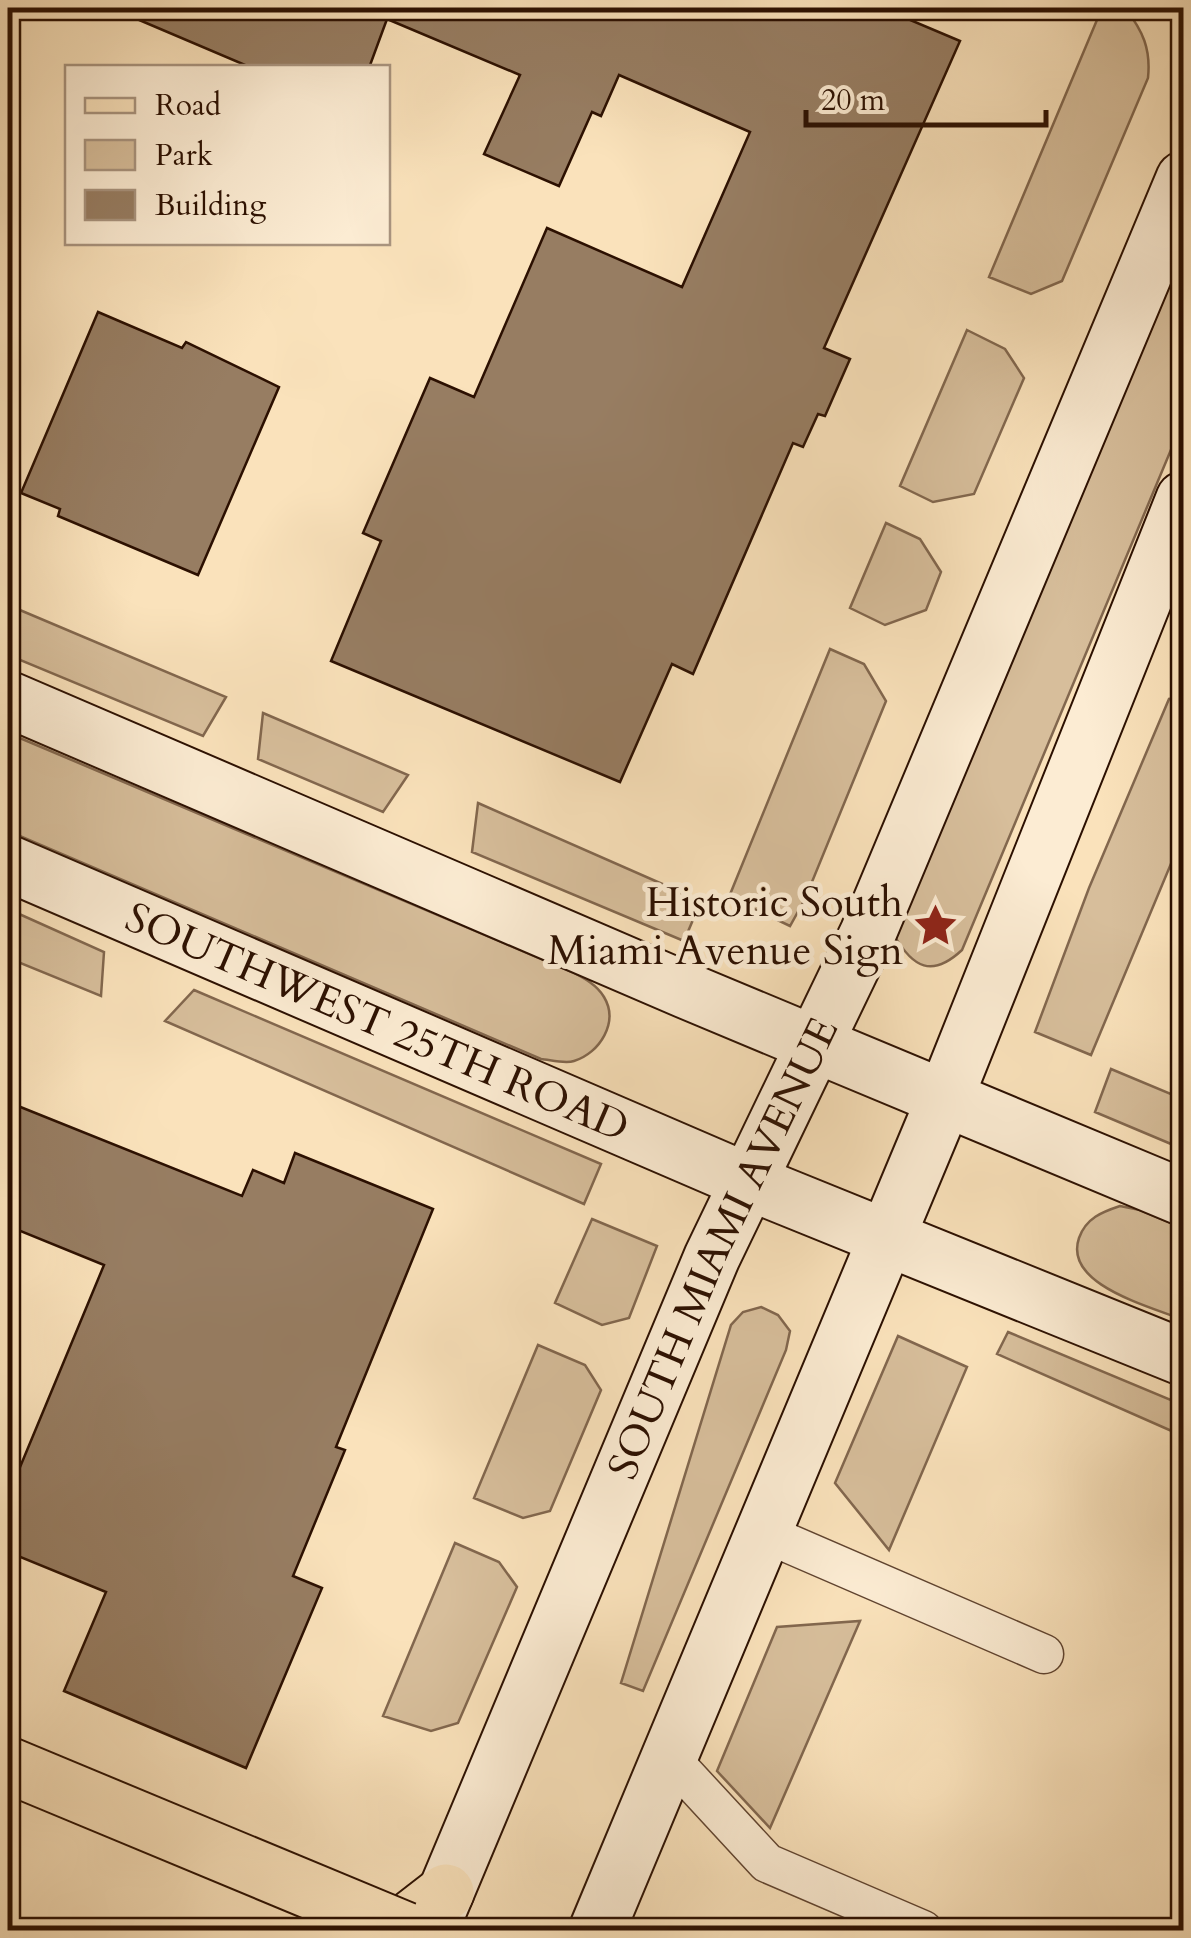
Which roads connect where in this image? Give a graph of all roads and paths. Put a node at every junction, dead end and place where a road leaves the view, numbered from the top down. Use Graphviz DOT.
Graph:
graph roads {
  1 [pos="1184,179"];
  2 [pos="1184,498"];
  3 [pos="8,699"];
  4 [pos="8,864"];
  5 [pos="813,1042"];
  6 [pos="945,1098"];
  7 [pos="748,1182"];
  8 [pos="1184,1198"];
  9 [pos="886,1236"];
  10 [pos="1184,1358"];
  11 [pos="762,1532"];
  12 [pos="1044,1654"];
  13 [pos="669,1757"];
  14 [pos="8,1765"];
  15 [pos="438,1911"];
  16 [pos="397,1930"];
  17 [pos="405,1930"];
  18 [pos="597,1930"];
  19 [pos="923,1930"];
  1 -- 5 [label="main road, SOUTH MIAMI AVENUE"];
  2 -- 6 [label="main road"];
  3 -- 5 [label="main road"];
  4 -- 7 [label="main road, SOUTHWEST 25TH ROAD"];
  5 -- 6 [label="main road"];
  5 -- 7 [label="main road, SOUTH MIAMI AVENUE"];
  6 -- 8 [label="main road"];
  6 -- 9 [label="main road"];
  7 -- 9 [label="main road, SOUTHWEST 25TH ROAD"];
  7 -- 15 [label="main road, SOUTH MIAMI AVENUE"];
  9 -- 10 [label="main road, SOUTHWEST 25TH ROAD"];
  9 -- 11 [label="main road"];
  11 -- 12 [label="lane"];
  11 -- 13 [label="main road"];
  13 -- 18 [label="main road"];
  13 -- 19 [label="lane"];
  14 -- 17 [label="main road, bridge"];
  15 -- 16 [label="main road"];
}
